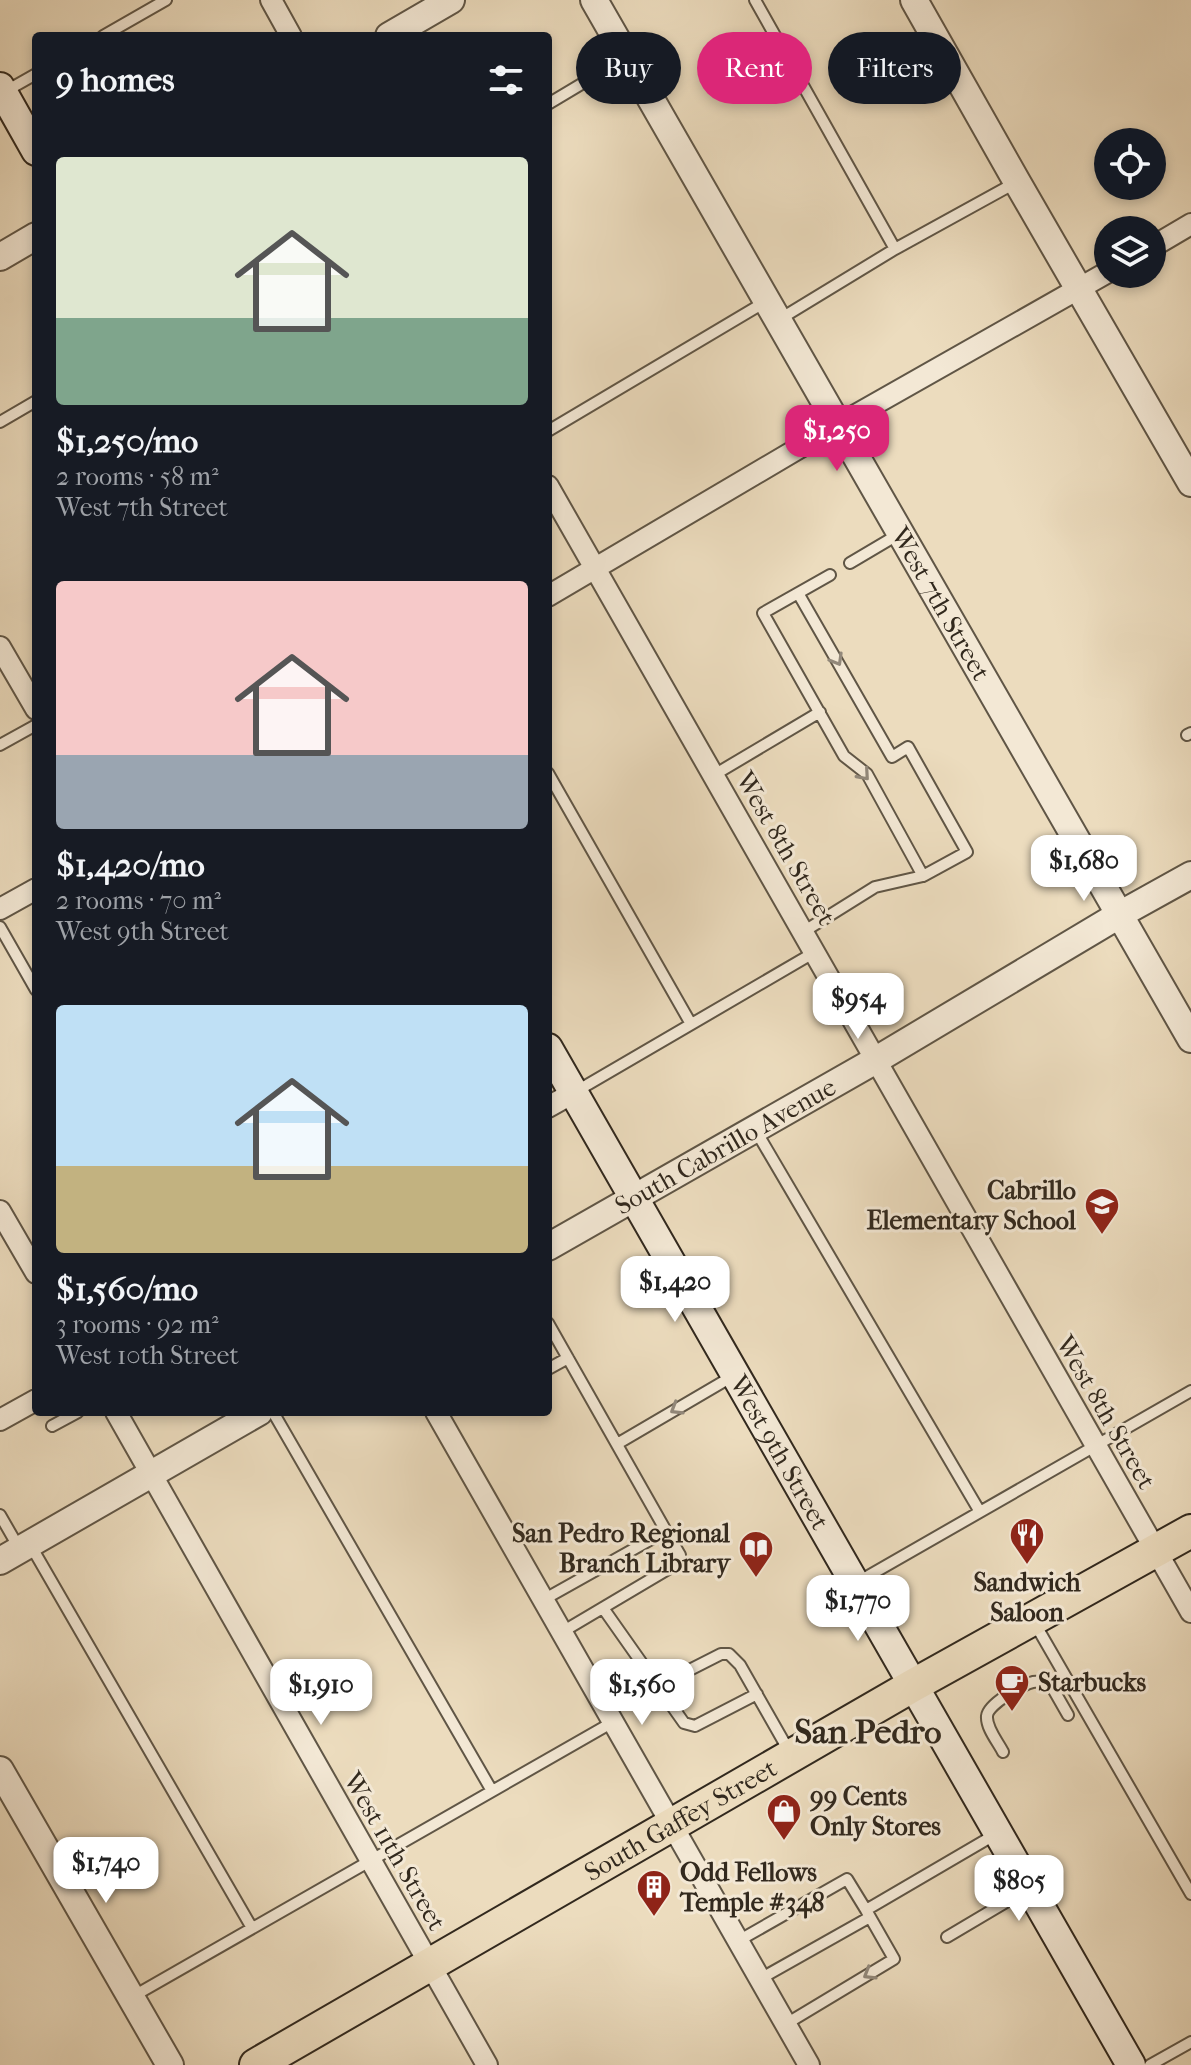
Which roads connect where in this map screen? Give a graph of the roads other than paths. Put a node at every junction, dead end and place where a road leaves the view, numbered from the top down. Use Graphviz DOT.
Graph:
graph roads {
  1 [pos="166,0"];
  2 [pos="271,0"];
  3 [pos="451,0"];
  4 [pos="594,0"];
  5 [pos="755,0"];
  6 [pos="914,0"];
  7 [pos="110,32"];
  8 [pos="289,32"];
  9 [pos="396,32"];
  10 [pos="613,32"];
  11 [pos="32,76"];
  12 [pos="576,87"];
  13 [pos="1,92"];
  14 [pos="552,102"];
  15 [pos="654,104"];
  16 [pos="32,144"];
  17 [pos="1017,182"];
  18 [pos="1191,224"];
  19 [pos="32,238"];
  20 [pos="1166,239"];
  21 [pos="895,249"];
  22 [pos="0,257"];
  23 [pos="1094,280"];
  24 [pos="1079,289"];
  25 [pos="773,311"];
  26 [pos="32,403"];
  27 [pos="0,422"];
  28 [pos="838,425"];
  29 [pos="552,429"];
  30 [pos="1191,483"];
  31 [pos="552,493"];
  32 [pos="900,533"];
  33 [pos="850,563"];
  34 [pos="595,569"];
  35 [pos="830,575"];
  36 [pos="798,593"];
  37 [pos="552,594"];
  38 [pos="0,647"];
  39 [pos="32,702"];
  40 [pos="820,712"];
  41 [pos="32,727"];
  42 [pos="0,745"];
  43 [pos="714,775"];
  44 [pos="552,780"];
  45 [pos="1191,875"];
  46 [pos="923,876"];
  47 [pos="32,891"];
  48 [pos="0,909"];
  49 [pos="1119,915"];
  50 [pos="0,927"];
  51 [pos="803,932"];
  52 [pos="815,952"];
  53 [pos="32,983"];
  54 [pos="691,1024"];
  55 [pos="1191,1039"];
  56 [pos="552,1055"];
  57 [pos="876,1060"];
  58 [pos="573,1093"];
  59 [pos="552,1105"];
  60 [pos="755,1129"];
  61 [pos="634,1199"];
  62 [pos="0,1211"];
  63 [pos="552,1245"];
  64 [pos="32,1266"];
  65 [pos="552,1330"];
  66 [pos="568,1358"];
  67 [pos="552,1367"];
  68 [pos="734,1375"];
  69 [pos="1191,1391"];
  70 [pos="32,1402"];
  71 [pos="71,1416"];
  72 [pos="118,1416"];
  73 [pos="252,1416"];
  74 [pos="275,1416"];
  75 [pos="442,1416"];
  76 [pos="0,1420"];
  77 [pos="52,1426"];
  78 [pos="617,1444"];
  79 [pos="1096,1445"];
  80 [pos="152,1474"];
  81 [pos="980,1512"];
  82 [pos="0,1515"];
  83 [pos="666,1531"];
  84 [pos="1191,1531"];
  85 [pos="17,1552"];
  86 [pos="1156,1552"];
  87 [pos="854,1584"];
  88 [pos="543,1600"];
  89 [pos="603,1608"];
  90 [pos="1191,1612"];
  91 [pos="1033,1620"];
  92 [pos="562,1632"];
  93 [pos="658,1686"];
  94 [pos="912,1686"];
  95 [pos="757,1694"];
  96 [pos="1068,1715"];
  97 [pos="613,1722"];
  98 [pos="1003,1752"];
  99 [pos="792,1756"];
  100 [pos="0,1770"];
  101 [pos="492,1791"];
  102 [pos="672,1824"];
  103 [pos="997,1833"];
  104 [pos="371,1860"];
  105 [pos="1029,1888"];
  106 [pos="1191,1894"];
  107 [pos="868,1913"];
  108 [pos="252,1928"];
  109 [pos="947,1937"];
  110 [pos="738,1941"];
  111 [pos="430,1965"];
  112 [pos="760,1979"];
  113 [pos="131,1998"];
  114 [pos="786,2024"];
  115 [pos="1191,2042"];
  116 [pos="170,2065"];
  117 [pos="256,2065"];
  118 [pos="487,2065"];
  119 [pos="809,2065"];
  120 [pos="1131,2065"];
  121 [pos="1150,2065"];
  1 -- 7 [label="lane"];
  2 -- 8 [label="street"];
  3 -- 9 [label="street"];
  4 -- 10 [label="street, West 7th Street"];
  5 -- 21 [label="lane"];
  6 -- 17 [label="street"];
  11 -- 13 [label="lane"];
  12 -- 14 [label="lane"];
  13 -- 16 [label="main road"];
  15 -- 25 [label="street, West 7th Street"];
  17 -- 21 [label="lane"];
  17 -- 24 [label="street"];
  18 -- 20 [label="street"];
  19 -- 22 [label="street"];
  21 -- 25 [label="lane"];
  23 -- 24 [label="street"];
  24 -- 28 [label="street"];
  24 -- 30 [label="street"];
  25 -- 28 [label="street, West 7th Street"];
  25 -- 29 [label="lane"];
  26 -- 27 [label="lane"];
  28 -- 32 [label="street, West 7th Street"];
  28 -- 34 [label="street"];
  31 -- 34 [label="street, West 8th Street"];
  32 -- 33 [label="lane"];
  32 -- 49 [label="street, West 7th Street"];
  34 -- 37 [label="street"];
  34 -- 43 [label="street, West 8th Street"];
  35 -- 36 [label="lane"];
  36 -- 40 [label="lane"];
  36 -- 46 [label="lane, one-way"];
  38 -- 39 [label="street"];
  40 -- 43 [label="lane"];
  40 -- 46 [label="lane, one-way"];
  41 -- 42 [label="lane"];
  43 -- 51 [label="street, West 8th Street"];
  44 -- 54 [label="lane"];
  45 -- 49 [label="street, South Cabrillo Avenue"];
  46 -- 51 [label="lane"];
  47 -- 48 [label="street"];
  49 -- 55 [label="street, West 7th Street"];
  49 -- 57 [label="street, South Cabrillo Avenue"];
  50 -- 53 [label="lane"];
  51 -- 52 [label="street, West 8th Street"];
  52 -- 54 [label="lane"];
  52 -- 57 [label="street, West 8th Street"];
  54 -- 58 [label="lane"];
  56 -- 58 [label="main road, West 9th Street"];
  57 -- 60 [label="street, South Cabrillo Avenue"];
  57 -- 79 [label="street, West 8th Street"];
  58 -- 59 [label="street"];
  58 -- 61 [label="main road, West 9th Street"];
  60 -- 61 [label="street, South Cabrillo Avenue"];
  60 -- 81 [label="lane"];
  61 -- 63 [label="street, South Cabrillo Avenue"];
  61 -- 68 [label="main road, West 9th Street"];
  62 -- 64 [label="street"];
  65 -- 66 [label="lane"];
  66 -- 67 [label="lane"];
  66 -- 78 [label="lane"];
  68 -- 78 [label="lane, one-way"];
  68 -- 87 [label="main road, West 9th Street"];
  69 -- 79 [label="lane"];
  70 -- 76 [label="street"];
  71 -- 77 [label="lane"];
  72 -- 80 [label="street, West 11th Street"];
  73 -- 80 [label="street"];
  74 -- 101 [label="lane"];
  75 -- 88 [label="street"];
  78 -- 83 [label="lane"];
  79 -- 81 [label="lane"];
  79 -- 86 [label="street, West 8th Street"];
  80 -- 85 [label="street"];
  80 -- 104 [label="street, West 11th Street"];
  81 -- 87 [label="lane"];
  82 -- 85 [label="lane"];
  83 -- 88 [label="lane"];
  83 -- 89 [label="lane"];
  84 -- 86 [label="main road, South Gaffey Street"];
  85 -- 108 [label="lane"];
  86 -- 90 [label="street, West 8th Street"];
  86 -- 91 [label="main road, South Gaffey Street"];
  87 -- 94 [label="main road, West 9th Street"];
  88 -- 92 [label="street"];
  89 -- 92 [label="lane"];
  89 -- 93 [label="lane"];
  91 -- 94 [label="main road, South Gaffey Street"];
  91 -- 106 [label="lane"];
  92 -- 97 [label="street"];
  93 -- 95 [label="lane"];
  93 -- 95 [label="lane"];
  94 -- 99 [label="main road, South Gaffey Street"];
  94 -- 103 [label="main road, West 9th Street"];
  95 -- 99 [label="lane"];
  96 -- 98 [label="lane"];
  97 -- 101 [label="lane"];
  97 -- 102 [label="street"];
  99 -- 102 [label="main road, South Gaffey Street"];
  100 -- 113 [label="street"];
  101 -- 104 [label="lane"];
  102 -- 110 [label="street"];
  102 -- 111 [label="main road, South Gaffey Street"];
  103 -- 105 [label="main road, West 9th Street"];
  103 -- 107 [label="lane"];
  104 -- 108 [label="lane"];
  104 -- 111 [label="street, West 11th Street"];
  105 -- 109 [label="lane"];
  105 -- 120 [label="main road, West 9th Street"];
  107 -- 110 [label="lane"];
  107 -- 112 [label="lane"];
  107 -- 114 [label="lane, one-way"];
  108 -- 113 [label="lane"];
  110 -- 112 [label="street"];
  111 -- 117 [label="main road, South Gaffey Street"];
  111 -- 118 [label="street, West 11th Street"];
  112 -- 114 [label="street"];
  113 -- 116 [label="street"];
  114 -- 119 [label="street"];
  115 -- 121 [label="lane"];
}
